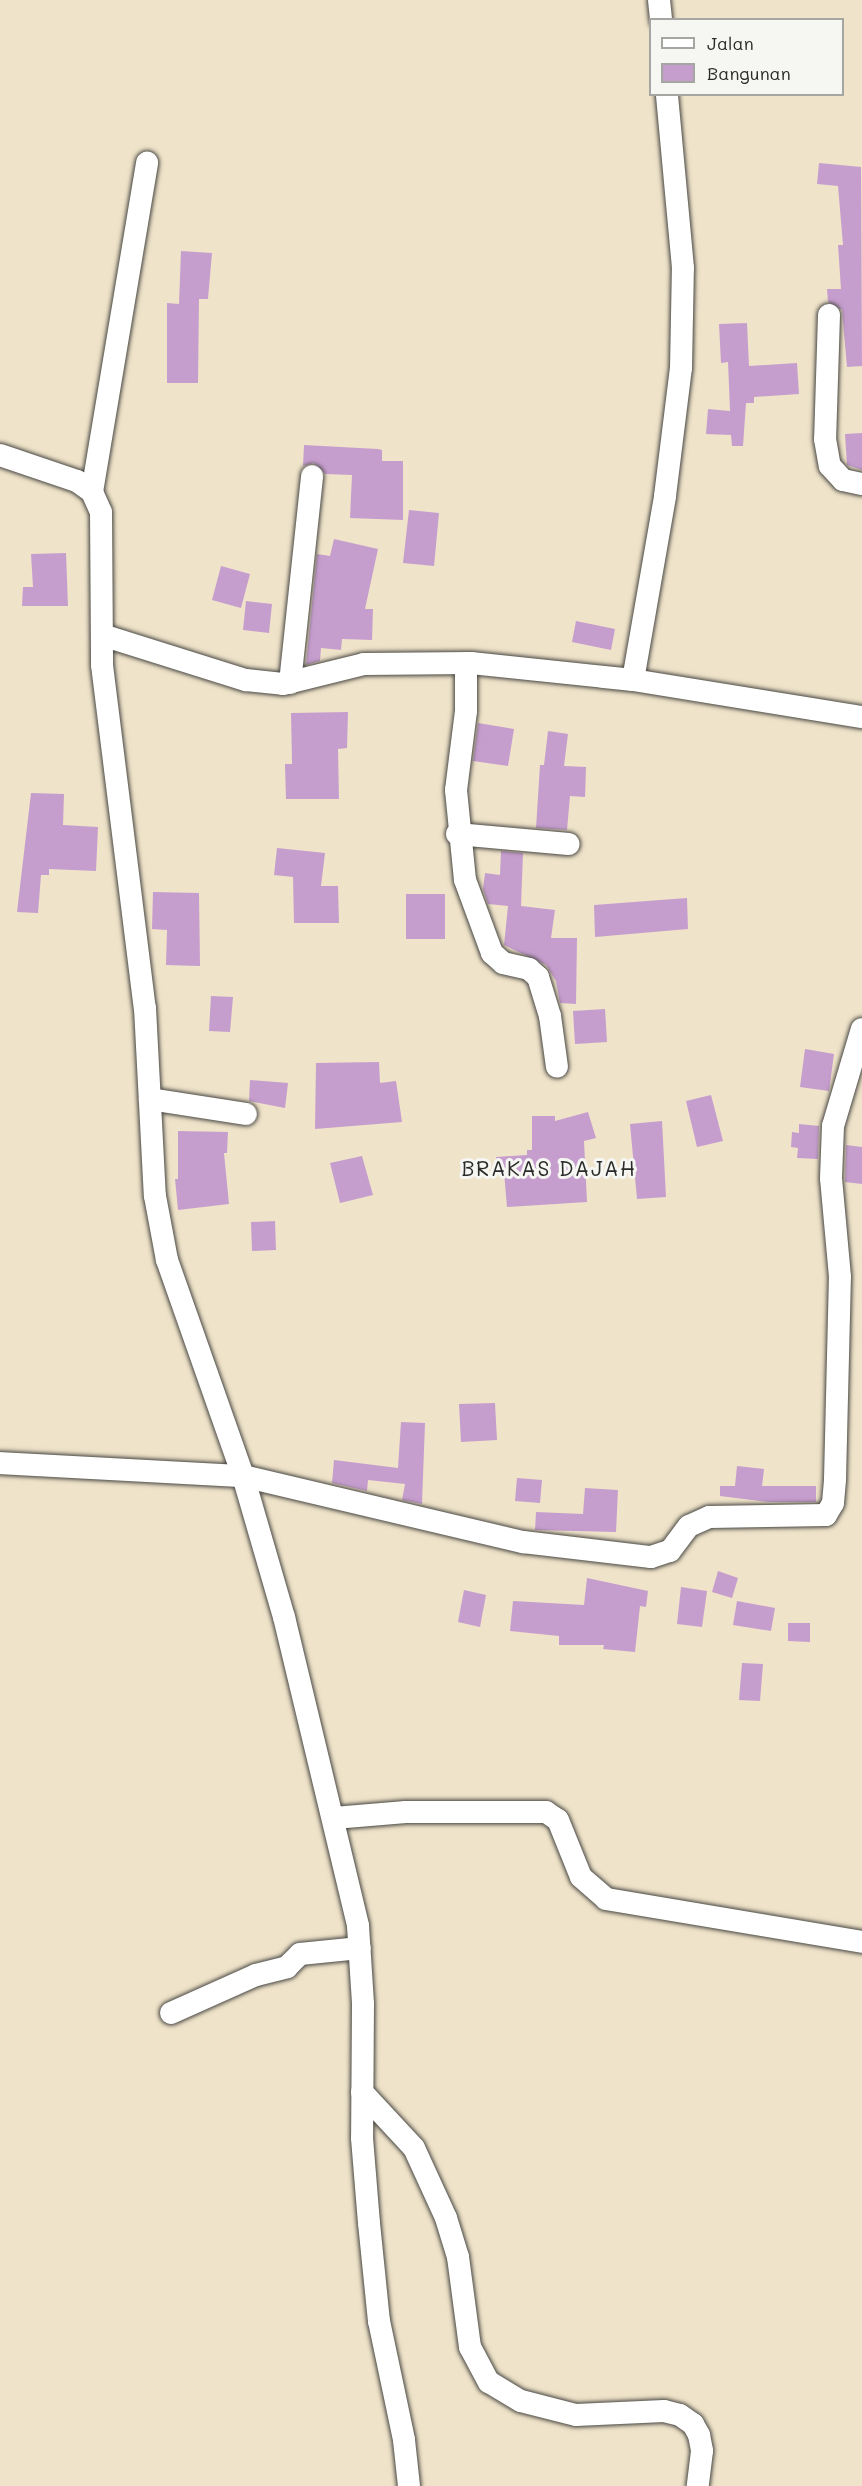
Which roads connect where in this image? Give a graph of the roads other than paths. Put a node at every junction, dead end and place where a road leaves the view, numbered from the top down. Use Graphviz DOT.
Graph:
graph roads {
  1 [pos="659,0"];
  2 [pos="661,18"];
  3 [pos="667,96"];
  4 [pos="147,164"];
  5 [pos="829,315"];
  6 [pos="0,455"];
  7 [pos="312,476"];
  8 [pos="862,484"];
  9 [pos="92,492"];
  10 [pos="102,635"];
  11 [pos="466,663"];
  12 [pos="633,680"];
  13 [pos="290,683"];
  14 [pos="862,717"];
  15 [pos="457,834"];
  16 [pos="569,844"];
  17 [pos="862,1029"];
  18 [pos="557,1067"];
  19 [pos="150,1099"];
  20 [pos="246,1114"];
  21 [pos="0,1463"];
  22 [pos="243,1476"];
  23 [pos="334,1818"];
  24 [pos="862,1942"];
  25 [pos="360,1948"];
  26 [pos="171,2013"];
  27 [pos="363,2092"];
  28 [pos="409,2486"];
  29 [pos="698,2486"];
  1 -- 2 [label="street"];
  3 -- 12 [label="street"];
  4 -- 9 [label="street"];
  5 -- 8 [label="street"];
  6 -- 9 [label="street"];
  7 -- 13 [label="street"];
  9 -- 10 [label="street"];
  10 -- 13 [label="street"];
  10 -- 19 [label="street"];
  11 -- 12 [label="street"];
  11 -- 13 [label="street"];
  11 -- 15 [label="street"];
  12 -- 14 [label="street"];
  15 -- 16 [label="street"];
  15 -- 18 [label="street"];
  17 -- 22 [label="street"];
  19 -- 20 [label="street"];
  19 -- 22 [label="street"];
  21 -- 22 [label="street"];
  22 -- 23 [label="street"];
  23 -- 24 [label="street"];
  23 -- 25 [label="street"];
  25 -- 26 [label="street"];
  25 -- 27 [label="street"];
  27 -- 28 [label="street"];
  27 -- 29 [label="street"];
}
